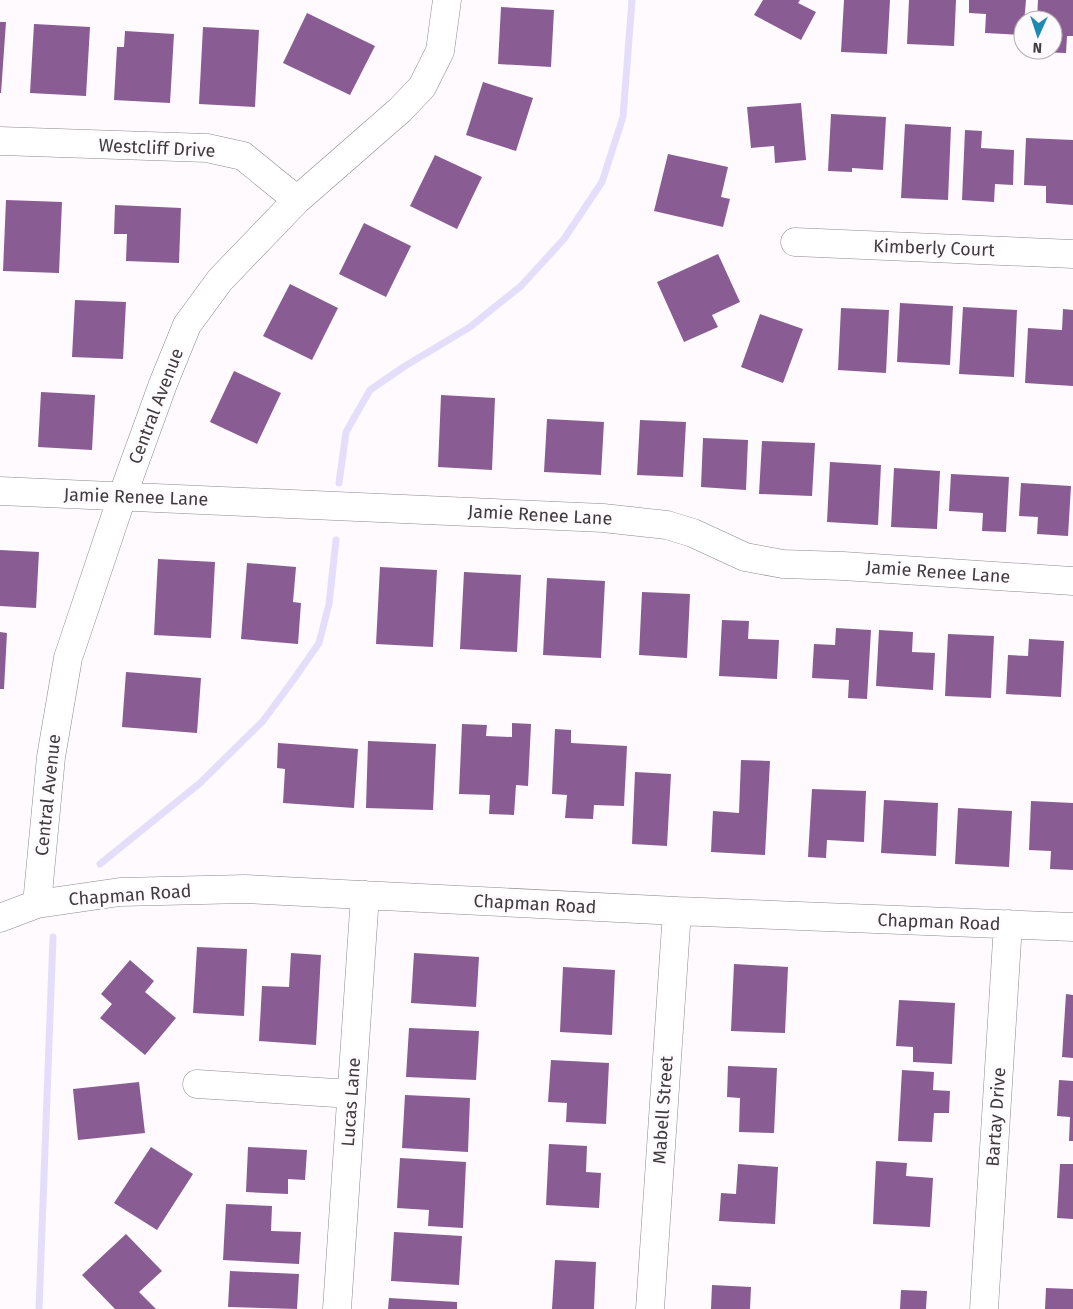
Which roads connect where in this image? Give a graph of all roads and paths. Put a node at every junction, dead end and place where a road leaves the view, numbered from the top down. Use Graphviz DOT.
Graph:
graph roads {
  1 [pos="447,0"];
  2 [pos="0,141"];
  3 [pos="297,200"];
  4 [pos="795,242"];
  5 [pos="1073,254"];
  6 [pos="0,491"];
  7 [pos="122,497"];
  8 [pos="1073,581"];
  9 [pos="365,895"];
  10 [pos="37,904"];
  11 [pos="677,911"];
  12 [pos="0,918"];
  13 [pos="1008,924"];
  14 [pos="1073,927"];
  15 [pos="197,1084"];
  16 [pos="352,1094"];
  17 [pos="337,1309"];
  18 [pos="650,1309"];
  19 [pos="984,1309"];
  1 -- 3 [label="street, Central Avenue"];
  2 -- 3 [label="street, Westcliff Drive"];
  3 -- 7 [label="street, Central Avenue"];
  4 -- 5 [label="street, Kimberly Court"];
  6 -- 7 [label="street, Jamie Renee Lane"];
  7 -- 8 [label="street, Jamie Renee Lane"];
  7 -- 10 [label="street, Central Avenue"];
  9 -- 10 [label="street, Chapman Road"];
  9 -- 11 [label="street, Chapman Road"];
  9 -- 16 [label="street, Lucas Lane"];
  10 -- 12 [label="street, Chapman Road"];
  11 -- 13 [label="street, Chapman Road"];
  11 -- 18 [label="street, Mabell Street"];
  13 -- 14 [label="street, Chapman Road"];
  13 -- 19 [label="street, Bartay Drive"];
  15 -- 16 [label="street"];
  16 -- 17 [label="street, Lucas Lane"];
}
